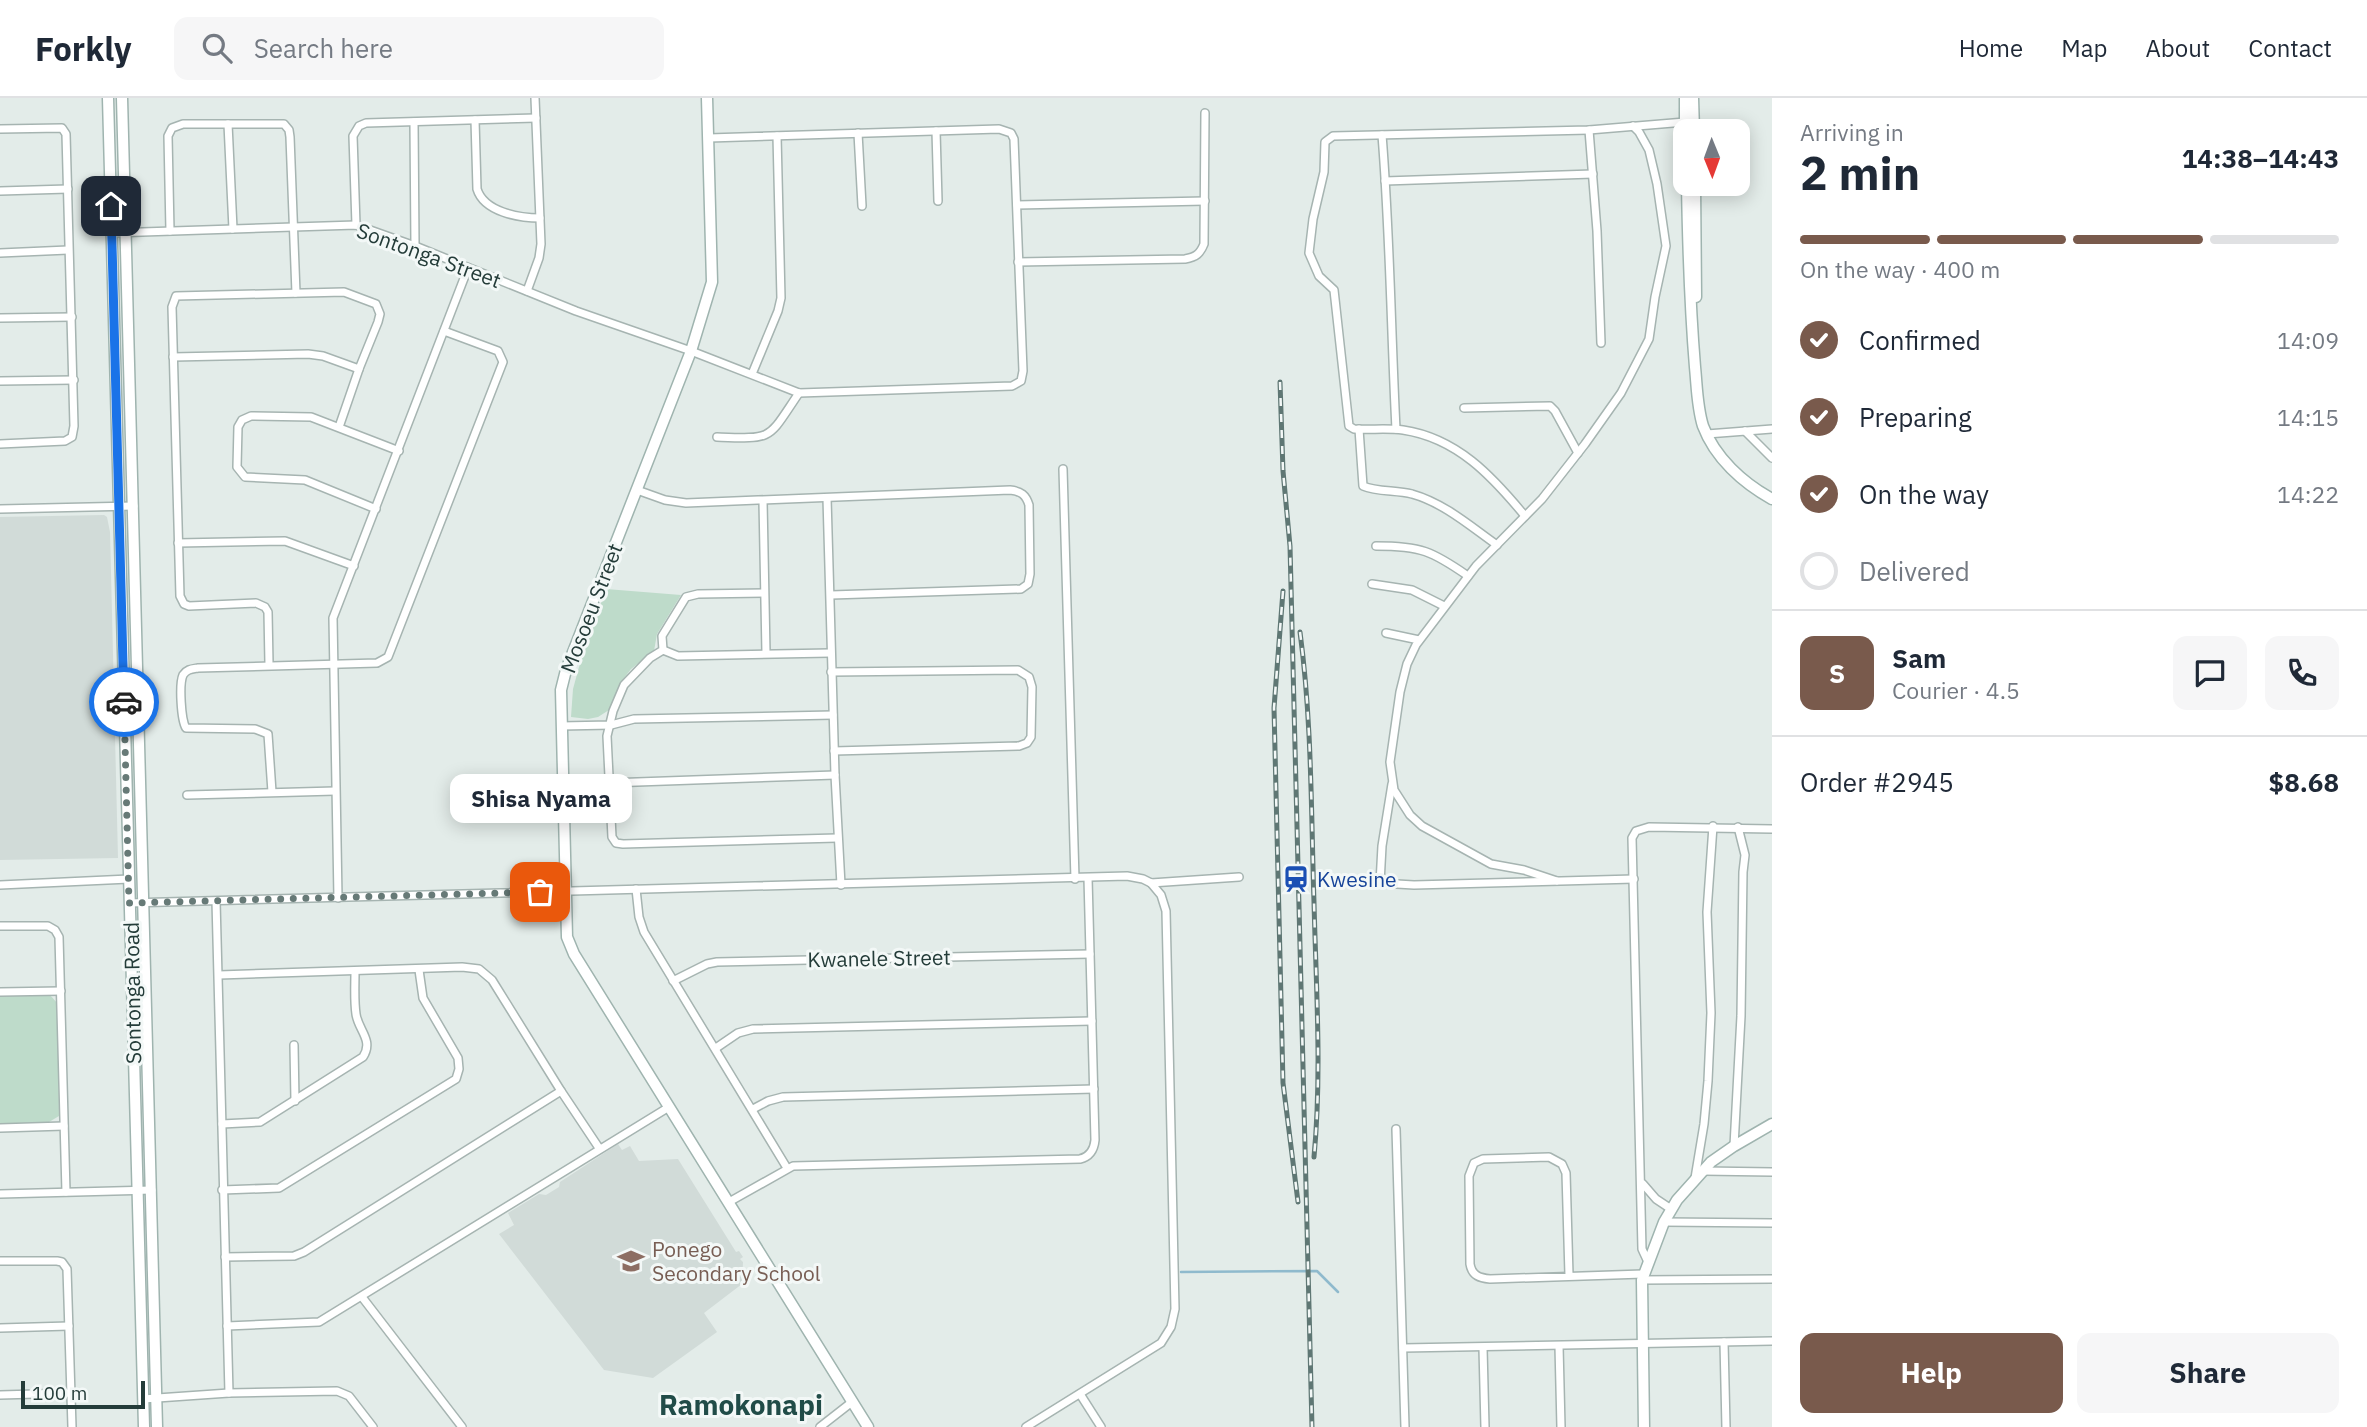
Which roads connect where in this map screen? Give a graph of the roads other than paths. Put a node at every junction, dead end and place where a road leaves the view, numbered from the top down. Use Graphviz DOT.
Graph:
graph roads {
  1 [pos="108,98"];
  2 [pos="122,98"];
  3 [pos="535,98"];
  4 [pos="707,98"];
  5 [pos="1679,98"];
  6 [pos="1685,98"];
  7 [pos="1695,98"];
  8 [pos="1689,111"];
  9 [pos="1205,113"];
  10 [pos="536,118"];
  11 [pos="1686,119"];
  12 [pos="1691,119"];
  13 [pos="475,120"];
  14 [pos="414,122"];
  15 [pos="1673,123"];
  16 [pos="228,124"];
  17 [pos="1633,126"];
  18 [pos="0,129"];
  19 [pos="1589,130"];
  20 [pos="936,131"];
  21 [pos="858,133"];
  22 [pos="1382,135"];
  23 [pos="777,136"];
  24 [pos="709,138"];
  25 [pos="1592,174"];
  26 [pos="1385,181"];
  27 [pos="68,189"];
  28 [pos="0,191"];
  29 [pos="1687,196"];
  30 [pos="1695,196"];
  31 [pos="938,201"];
  32 [pos="1205,201"];
  33 [pos="1017,205"];
  34 [pos="862,206"];
  35 [pos="540,218"];
  36 [pos="356,225"];
  37 [pos="294,227"];
  38 [pos="233,229"];
  39 [pos="170,231"];
  40 [pos="127,232"];
  41 [pos="112,233"];
  42 [pos="415,246"];
  43 [pos="68,250"];
  44 [pos="0,253"];
  45 [pos="1018,262"];
  46 [pos="468,268"];
  47 [pos="527,291"];
  48 [pos="296,293"];
  49 [pos="72,317"];
  50 [pos="0,318"];
  51 [pos="444,331"];
  52 [pos="1601,343"];
  53 [pos="691,351"];
  54 [pos="173,357"];
  55 [pos="1695,368"];
  56 [pos="359,369"];
  57 [pos="752,374"];
  58 [pos="74,380"];
  59 [pos="0,381"];
  60 [pos="799,393"];
  61 [pos="1464,408"];
  62 [pos="339,427"];
  63 [pos="1359,429"];
  64 [pos="1396,429"];
  65 [pos="1772,429"];
  66 [pos="1745,431"];
  67 [pos="1707,434"];
  68 [pos="717,437"];
  69 [pos="0,444"];
  70 [pos="399,450"];
  71 [pos="1578,453"];
  72 [pos="1772,458"];
  73 [pos="1063,469"];
  74 [pos="637,490"];
  75 [pos="827,498"];
  76 [pos="1772,499"];
  77 [pos="763,501"];
  78 [pos="120,506"];
  79 [pos="134,506"];
  80 [pos="0,509"];
  81 [pos="376,509"];
  82 [pos="1525,516"];
  83 [pos="178,543"];
  84 [pos="1376,545"];
  85 [pos="1497,545"];
  86 [pos="354,566"];
  87 [pos="1468,576"];
  88 [pos="1372,584"];
  89 [pos="764,593"];
  90 [pos="831,595"];
  91 [pos="1444,606"];
  92 [pos="1385,633"];
  93 [pos="1419,640"];
  94 [pos="663,650"];
  95 [pos="766,653"];
  96 [pos="830,653"];
  97 [pos="269,664"];
  98 [pos="333,664"];
  99 [pos="831,672"];
  100 [pos="833,715"];
  101 [pos="611,725"];
  102 [pos="561,726"];
  103 [pos="834,751"];
  104 [pos="835,775"];
  105 [pos="609,783"];
  106 [pos="1392,783"];
  107 [pos="335,790"];
  108 [pos="272,792"];
  109 [pos="187,795"];
  110 [pos="1713,827"];
  111 [pos="1738,827"];
  112 [pos="1772,829"];
  113 [pos="837,838"];
  114 [pos="1239,877"];
  115 [pos="1088,878"];
  116 [pos="129,879"];
  117 [pos="1075,879"];
  118 [pos="1634,879"];
  119 [pos="1557,881"];
  120 [pos="1151,883"];
  121 [pos="0,885"];
  122 [pos="841,885"];
  123 [pos="636,889"];
  124 [pos="565,891"];
  125 [pos="338,898"];
  126 [pos="216,901"];
  127 [pos="129,903"];
  128 [pos="144,903"];
  129 [pos="0,926"];
  130 [pos="1090,954"];
  131 [pos="419,970"];
  132 [pos="355,972"];
  133 [pos="219,975"];
  134 [pos="673,981"];
  135 [pos="61,991"];
  136 [pos="0,992"];
  137 [pos="1092,1021"];
  138 [pos="294,1045"];
  139 [pos="716,1048"];
  140 [pos="1094,1089"];
  141 [pos="561,1091"];
  142 [pos="295,1101"];
  143 [pos="669,1107"];
  144 [pos="753,1110"];
  145 [pos="222,1124"];
  146 [pos="1772,1124"];
  147 [pos="64,1126"];
  148 [pos="0,1128"];
  149 [pos="1396,1129"];
  150 [pos="1734,1146"];
  151 [pos="600,1148"];
  152 [pos="787,1167"];
  153 [pos="1703,1171"];
  154 [pos="1772,1172"];
  155 [pos="1695,1179"];
  156 [pos="1642,1183"];
  157 [pos="152,1190"];
  158 [pos="222,1190"];
  159 [pos="136,1191"];
  160 [pos="66,1192"];
  161 [pos="0,1194"];
  162 [pos="729,1202"];
  163 [pos="1671,1209"];
  164 [pos="1664,1222"];
  165 [pos="1772,1223"];
  166 [pos="225,1257"];
  167 [pos="0,1261"];
  168 [pos="1648,1262"];
  169 [pos="1570,1275"];
  170 [pos="1643,1277"];
  171 [pos="1772,1279"];
  172 [pos="362,1297"];
  173 [pos="227,1325"];
  174 [pos="69,1326"];
  175 [pos="0,1328"];
  176 [pos="1772,1340"];
  177 [pos="1642,1342"];
  178 [pos="1724,1342"];
  179 [pos="1559,1346"];
  180 [pos="1403,1348"];
  181 [pos="1483,1348"];
  182 [pos="229,1393"];
  183 [pos="71,1394"];
  184 [pos="1080,1394"];
  185 [pos="0,1395"];
  186 [pos="157,1398"];
  187 [pos="143,1399"];
  188 [pos="852,1402"];
  189 [pos="72,1427"];
  190 [pos="144,1427"];
  191 [pos="157,1427"];
  192 [pos="373,1427"];
  193 [pos="462,1427"];
  194 [pos="820,1427"];
  195 [pos="868,1427"];
  196 [pos="1026,1427"];
  197 [pos="1101,1427"];
  198 [pos="1405,1427"];
  199 [pos="1485,1427"];
  200 [pos="1561,1427"];
  201 [pos="1644,1427"];
  202 [pos="1726,1427"];
  1 -- 41 [label="main road, Sontonga Road"];
  2 -- 40 [label="main road, Sontonga Road"];
  3 -- 10 [label="street"];
  4 -- 24 [label="main road, Mosoeu Street"];
  5 -- 8 [label="main road"];
  6 -- 8 [label="main road"];
  7 -- 8 [label="main road"];
  8 -- 11 [label="main road"];
  8 -- 12 [label="main road"];
  9 -- 32 [label="street"];
  10 -- 13 [label="street"];
  10 -- 35 [label="street"];
  13 -- 14 [label="street"];
  13 -- 35 [label="street"];
  14 -- 36 [label="street"];
  14 -- 42 [label="street"];
  15 -- 17 [label="street"];
  16 -- 37 [label="street"];
  16 -- 38 [label="street"];
  16 -- 39 [label="street"];
  17 -- 19 [label="street"];
  17 -- 71 [label="street"];
  18 -- 27 [label="street"];
  19 -- 22 [label="street"];
  19 -- 25 [label="street"];
  20 -- 21 [label="street"];
  20 -- 31 [label="street"];
  20 -- 33 [label="street"];
  21 -- 23 [label="street"];
  21 -- 34 [label="street"];
  22 -- 26 [label="street"];
  22 -- 63 [label="street"];
  23 -- 24 [label="street"];
  23 -- 57 [label="street"];
  24 -- 53 [label="main road, Mosoeu Street"];
  25 -- 26 [label="street"];
  25 -- 52 [label="street"];
  26 -- 64 [label="street"];
  27 -- 28 [label="street"];
  27 -- 43 [label="street"];
  29 -- 55 [label="main road"];
  30 -- 55 [label="main road"];
  32 -- 33 [label="street"];
  32 -- 45 [label="street"];
  33 -- 45 [label="street"];
  35 -- 47 [label="street"];
  36 -- 37 [label="street, Sontonga Street"];
  36 -- 42 [label="street, Sontonga Street"];
  37 -- 38 [label="street, Sontonga Street"];
  37 -- 48 [label="street"];
  38 -- 39 [label="street, Sontonga Street"];
  39 -- 40 [label="street, Sontonga Street"];
  40 -- 41 [label="street, Sontonga Street"];
  40 -- 79 [label="main road, Sontonga Road"];
  41 -- 78 [label="main road, Sontonga Road"];
  42 -- 46 [label="street, Sontonga Street"];
  43 -- 44 [label="street"];
  43 -- 49 [label="street"];
  45 -- 60 [label="street"];
  46 -- 47 [label="street, Sontonga Street"];
  46 -- 51 [label="street"];
  47 -- 53 [label="street, Sontonga Street"];
  48 -- 54 [label="street"];
  48 -- 56 [label="street"];
  49 -- 50 [label="street"];
  49 -- 58 [label="street"];
  51 -- 70 [label="street"];
  51 -- 98 [label="street"];
  53 -- 57 [label="street, Sontonga Street"];
  53 -- 74 [label="main road, Mosoeu Street"];
  54 -- 56 [label="street"];
  54 -- 83 [label="street"];
  55 -- 67 [label="main road"];
  56 -- 62 [label="street"];
  57 -- 60 [label="street, Sontonga Street"];
  58 -- 59 [label="street"];
  58 -- 69 [label="street"];
  60 -- 68 [label="street"];
  61 -- 71 [label="street"];
  62 -- 70 [label="street"];
  62 -- 81 [label="street"];
  63 -- 64 [label="street"];
  63 -- 85 [label="street"];
  64 -- 82 [label="street"];
  65 -- 66 [label="street"];
  66 -- 67 [label="street"];
  66 -- 72 [label="street"];
  67 -- 76 [label="main road"];
  70 -- 81 [label="street"];
  71 -- 82 [label="street"];
  73 -- 117 [label="street"];
  74 -- 77 [label="street"];
  74 -- 102 [label="main road, Mosoeu Street"];
  75 -- 77 [label="street"];
  75 -- 90 [label="street"];
  75 -- 90 [label="street"];
  77 -- 89 [label="street"];
  78 -- 79 [label="street"];
  78 -- 80 [label="street"];
  78 -- 116 [label="main road, Sontonga Road"];
  79 -- 128 [label="main road, Sontonga Road"];
  81 -- 86 [label="street"];
  82 -- 85 [label="street"];
  83 -- 86 [label="street"];
  83 -- 97 [label="street"];
  84 -- 87 [label="street"];
  85 -- 87 [label="street"];
  86 -- 98 [label="street"];
  87 -- 91 [label="street"];
  88 -- 91 [label="street"];
  89 -- 94 [label="street"];
  89 -- 95 [label="street"];
  90 -- 96 [label="street"];
  91 -- 93 [label="street"];
  92 -- 93 [label="street"];
  93 -- 106 [label="street"];
  94 -- 95 [label="street"];
  94 -- 101 [label="street"];
  95 -- 96 [label="street"];
  96 -- 99 [label="street"];
  97 -- 98 [label="street"];
  97 -- 108 [label="street"];
  98 -- 107 [label="street"];
  99 -- 100 [label="street"];
  99 -- 103 [label="street"];
  100 -- 101 [label="street"];
  100 -- 103 [label="street"];
  101 -- 102 [label="street"];
  101 -- 105 [label="street"];
  102 -- 124 [label="main road, Mosoeu Street"];
  103 -- 104 [label="street"];
  104 -- 105 [label="street"];
  104 -- 113 [label="street"];
  105 -- 113 [label="street"];
  106 -- 119 [label="street"];
  106 -- 119 [label="street"];
  107 -- 108 [label="street"];
  107 -- 125 [label="street"];
  108 -- 109 [label="street"];
  110 -- 111 [label="street"];
  110 -- 118 [label="street"];
  110 -- 155 [label="street"];
  111 -- 112 [label="street"];
  111 -- 150 [label="street"];
  113 -- 122 [label="street"];
  114 -- 120 [label="street"];
  115 -- 117 [label="street"];
  115 -- 120 [label="street"];
  115 -- 130 [label="street"];
  116 -- 121 [label="street"];
  116 -- 127 [label="main road, Sontonga Road"];
  117 -- 122 [label="street"];
  118 -- 119 [label="street"];
  118 -- 156 [label="street"];
  120 -- 184 [label="street"];
  122 -- 123 [label="street"];
  123 -- 124 [label="street"];
  123 -- 134 [label="street"];
  124 -- 125 [label="street"];
  124 -- 143 [label="main road, Mosoeu Street"];
  125 -- 126 [label="street"];
  126 -- 128 [label="street"];
  126 -- 133 [label="street"];
  127 -- 128 [label="street"];
  127 -- 159 [label="main road, Sontonga Road"];
  128 -- 157 [label="main road, Sontonga Road"];
  129 -- 135 [label="street"];
  130 -- 134 [label="street, Kwanele Street"];
  130 -- 137 [label="street"];
  131 -- 132 [label="street"];
  131 -- 141 [label="street"];
  131 -- 158 [label="street"];
  132 -- 133 [label="street"];
  132 -- 142 [label="street"];
  133 -- 145 [label="street"];
  134 -- 139 [label="street"];
  135 -- 136 [label="street"];
  135 -- 147 [label="street"];
  137 -- 139 [label="street"];
  137 -- 140 [label="street"];
  138 -- 142 [label="street"];
  139 -- 144 [label="street"];
  140 -- 144 [label="street"];
  140 -- 152 [label="street"];
  141 -- 151 [label="street"];
  141 -- 166 [label="street"];
  142 -- 145 [label="street"];
  143 -- 151 [label="street"];
  143 -- 162 [label="main road, Mosoeu Street"];
  144 -- 152 [label="street"];
  145 -- 158 [label="street"];
  146 -- 150 [label="main road"];
  147 -- 148 [label="street"];
  147 -- 160 [label="street"];
  149 -- 180 [label="street"];
  150 -- 153 [label="main road"];
  151 -- 172 [label="street"];
  152 -- 162 [label="street"];
  153 -- 154 [label="street"];
  153 -- 155 [label="main road"];
  155 -- 163 [label="main road"];
  156 -- 163 [label="street"];
  156 -- 168 [label="street"];
  157 -- 159 [label="street"];
  157 -- 186 [label="main road, Sontonga Road"];
  158 -- 166 [label="street"];
  159 -- 160 [label="street"];
  159 -- 187 [label="main road, Sontonga Road"];
  160 -- 161 [label="street"];
  162 -- 188 [label="main road, Mosoeu Street"];
  163 -- 164 [label="main road"];
  164 -- 165 [label="street"];
  164 -- 168 [label="main road"];
  166 -- 173 [label="street"];
  167 -- 174 [label="street"];
  168 -- 170 [label="main road"];
  169 -- 169 [label="street"];
  169 -- 170 [label="street"];
  170 -- 171 [label="street"];
  170 -- 177 [label="main road"];
  172 -- 173 [label="street"];
  172 -- 193 [label="street"];
  173 -- 182 [label="street"];
  174 -- 175 [label="street"];
  174 -- 183 [label="street"];
  176 -- 178 [label="street"];
  177 -- 178 [label="street"];
  177 -- 179 [label="street"];
  177 -- 201 [label="main road"];
  178 -- 202 [label="street"];
  179 -- 181 [label="street"];
  179 -- 200 [label="street"];
  180 -- 181 [label="street"];
  180 -- 198 [label="street"];
  181 -- 199 [label="street"];
  182 -- 186 [label="street"];
  182 -- 192 [label="street"];
  183 -- 185 [label="street"];
  183 -- 189 [label="street"];
  184 -- 196 [label="street"];
  184 -- 197 [label="street"];
  186 -- 187 [label="street"];
  186 -- 191 [label="main road, Sontonga Road"];
  187 -- 190 [label="main road, Sontonga Road"];
  188 -- 194 [label="street"];
  188 -- 195 [label="main road, Mosoeu Street"];
}
